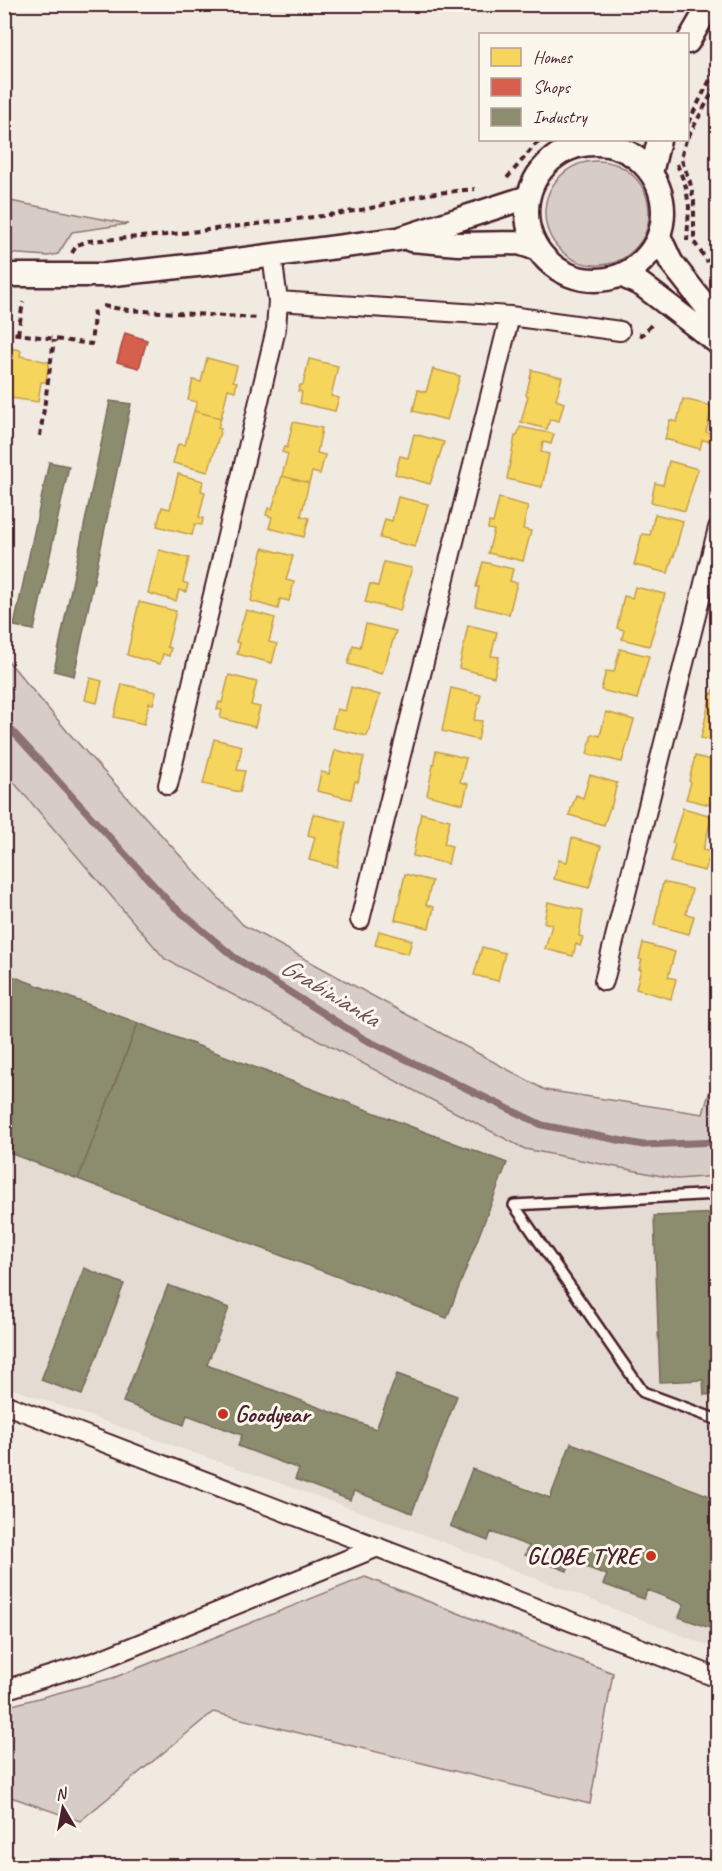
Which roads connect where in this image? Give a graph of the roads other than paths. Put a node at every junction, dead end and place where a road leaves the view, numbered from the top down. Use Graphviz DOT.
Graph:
graph roads {
  1 [pos="710,4"];
  2 [pos="689,39"];
  3 [pos="659,141"];
  4 [pos="599,142"];
  5 [pos="651,173"];
  6 [pos="528,197"];
  7 [pos="659,236"];
  8 [pos="398,239"];
  9 [pos="537,249"];
  10 [pos="272,255"];
  11 [pos="4,275"];
  12 [pos="621,275"];
  13 [pos="278,301"];
  14 [pos="510,316"];
  15 [pos="717,322"];
  16 [pos="620,331"];
  17 [pos="717,343"];
  18 [pos="717,528"];
  19 [pos="168,785"];
  20 [pos="360,920"];
  21 [pos="604,981"];
  22 [pos="717,1194"];
  23 [pos="4,1404"];
  24 [pos="717,1420"];
  25 [pos="378,1547"];
  26 [pos="717,1678"];
  27 [pos="4,1690"];
  1 -- 2 [label="street"];
  3 -- 5 [label="street"];
  4 -- 5 [label="street"];
  4 -- 6 [label="street"];
  5 -- 7 [label="street"];
  6 -- 8 [label="street"];
  6 -- 9 [label="street"];
  7 -- 12 [label="street"];
  7 -- 15 [label="street"];
  8 -- 9 [label="street"];
  8 -- 10 [label="street"];
  9 -- 12 [label="street"];
  10 -- 11 [label="street"];
  10 -- 13 [label="street"];
  12 -- 17 [label="street"];
  13 -- 14 [label="street"];
  13 -- 19 [label="street"];
  14 -- 16 [label="street"];
  14 -- 20 [label="street"];
  18 -- 21 [label="street"];
  22 -- 24 [label="lane"];
  23 -- 25 [label="street"];
  25 -- 26 [label="street"];
  25 -- 27 [label="street"];
}
